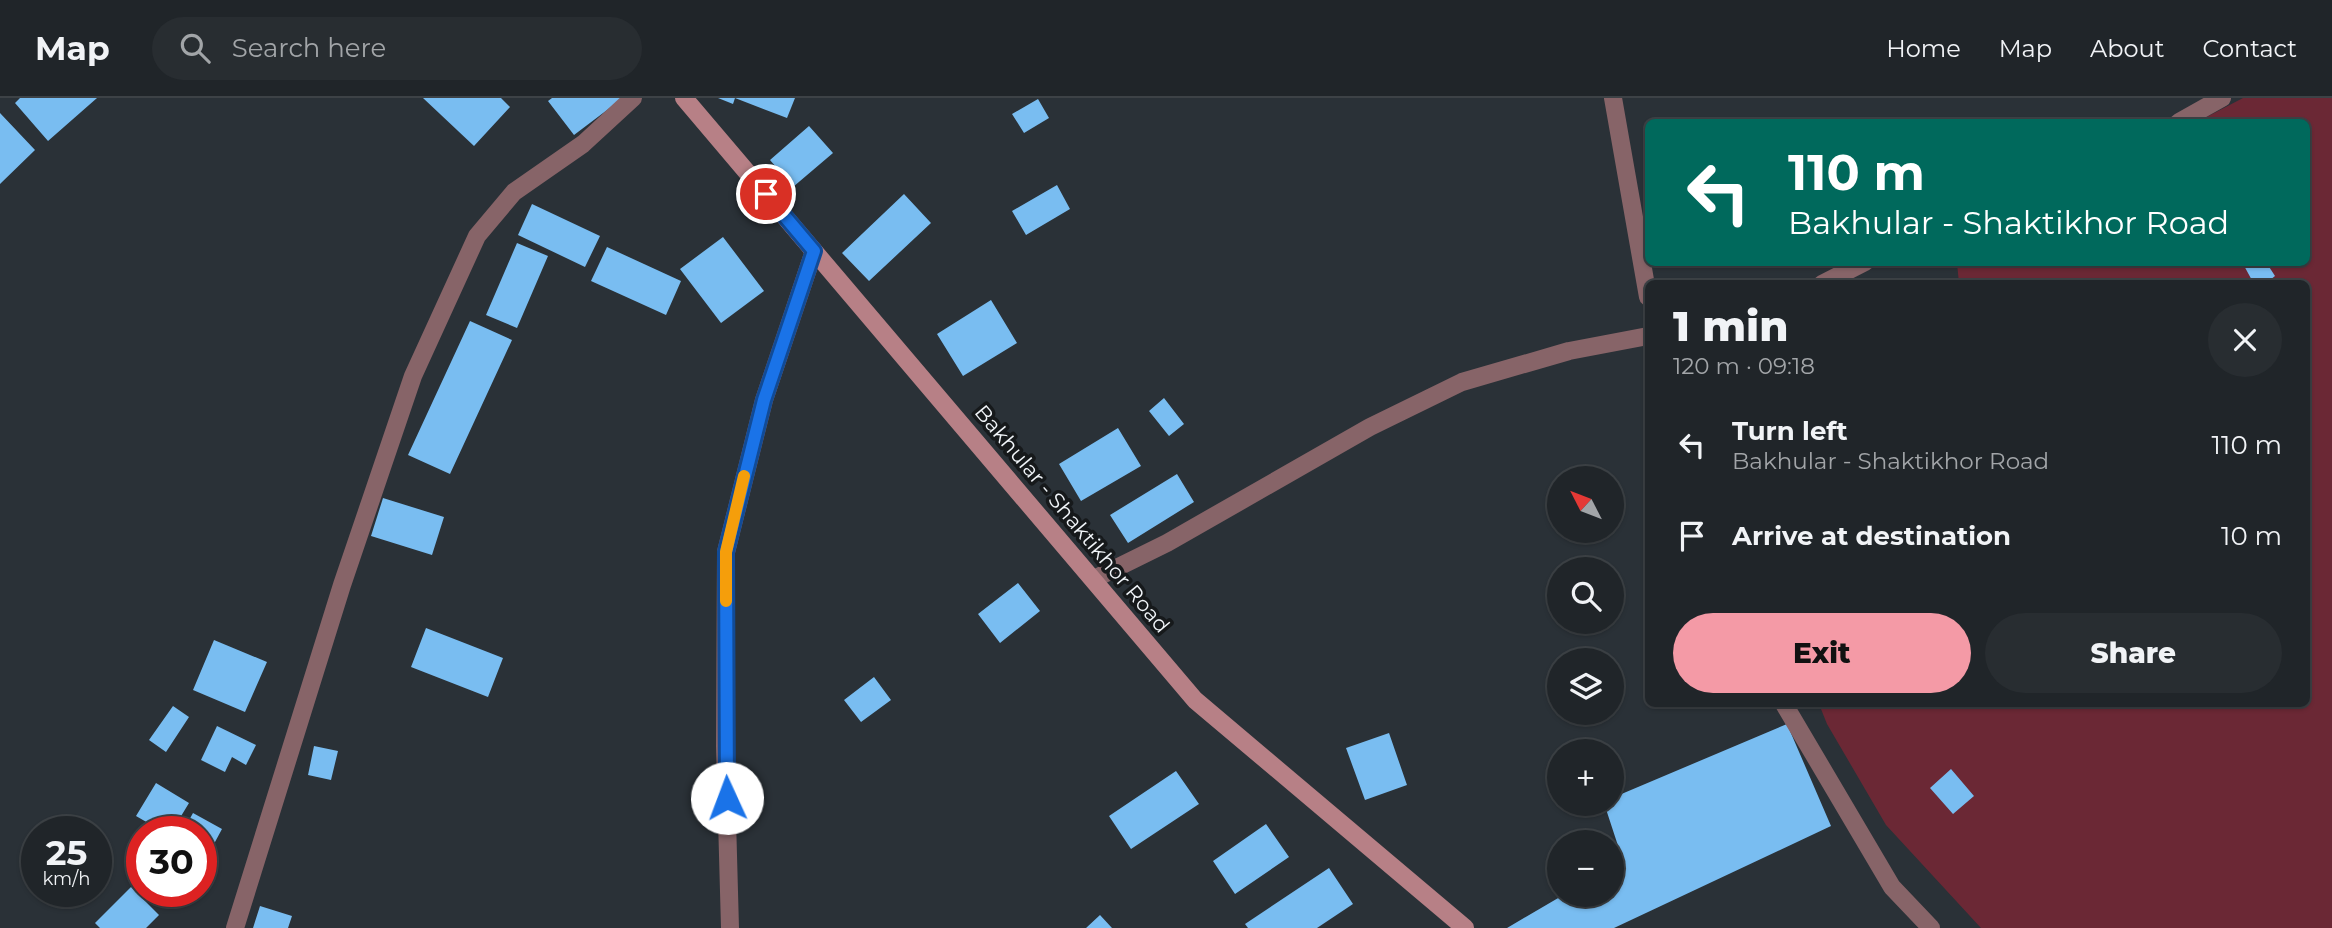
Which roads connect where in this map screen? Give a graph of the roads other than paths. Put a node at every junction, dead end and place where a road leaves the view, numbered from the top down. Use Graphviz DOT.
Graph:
graph roads {
  1 [pos="633,98"];
  2 [pos="684,98"];
  3 [pos="1613,98"];
  4 [pos="2222,98"];
  5 [pos="2184,119"];
  6 [pos="814,251"];
  7 [pos="1857,266"];
  8 [pos="1645,280"];
  9 [pos="1830,280"];
  10 [pos="1645,338"];
  11 [pos="1094,579"];
  12 [pos="1786,707"];
  13 [pos="235,928"];
  14 [pos="730,928"];
  15 [pos="1465,928"];
  16 [pos="1931,928"];
  1 -- 13 [label="street"];
  2 -- 6 [label="street, Bakhular - Shaktikhor Road"];
  3 -- 8 [label="street"];
  4 -- 5 [label="street"];
  6 -- 11 [label="street, Bakhular - Shaktikhor Road"];
  6 -- 14 [label="street"];
  7 -- 9 [label="street"];
  10 -- 11 [label="street"];
  11 -- 15 [label="street, Bakhular - Shaktikhor Road"];
  12 -- 16 [label="street"];
}
